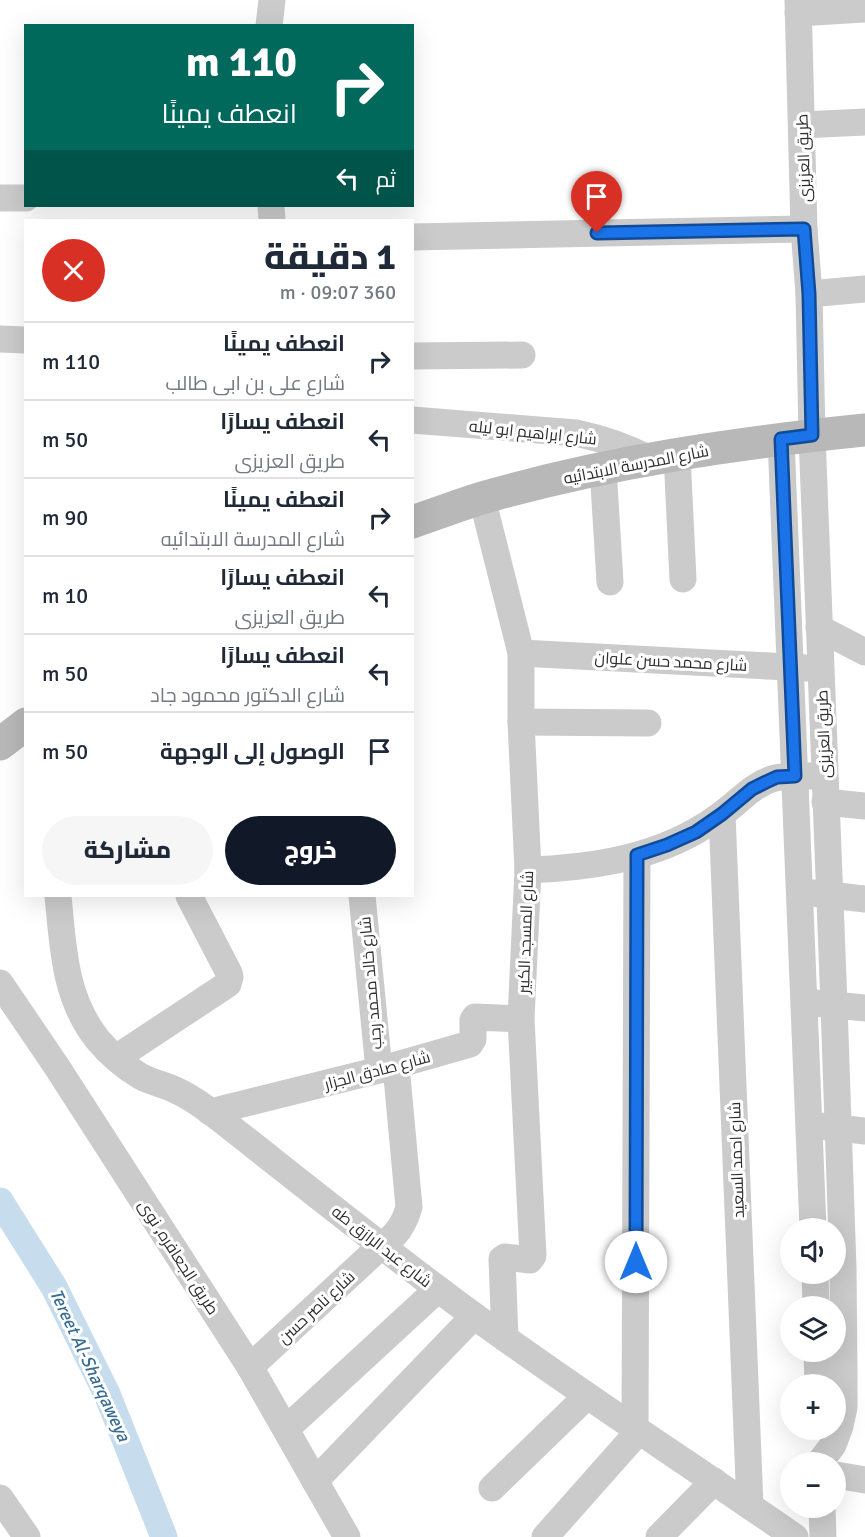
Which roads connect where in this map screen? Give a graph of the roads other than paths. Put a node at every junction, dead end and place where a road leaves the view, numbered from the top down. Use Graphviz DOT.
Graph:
graph roads {
  1 [pos="272,0"];
  2 [pos="798,7"];
  3 [pos="865,9"];
  4 [pos="269,24"];
  5 [pos="865,122"];
  6 [pos="802,124"];
  7 [pos="0,198"];
  8 [pos="24,198"];
  9 [pos="804,229"];
  10 [pos="414,237"];
  11 [pos="865,289"];
  12 [pos="809,294"];
  13 [pos="0,339"];
  14 [pos="24,340"];
  15 [pos="522,355"];
  16 [pos="414,356"];
  17 [pos="414,420"];
  18 [pos="865,430"];
  19 [pos="796,437"];
  20 [pos="664,457"];
  21 [pos="603,468"];
  22 [pos="482,498"];
  23 [pos="414,521"];
  24 [pos="683,579"];
  25 [pos="610,582"];
  26 [pos="819,628"];
  27 [pos="865,652"];
  28 [pos="521,653"];
  29 [pos="790,667"];
  30 [pos="821,669"];
  31 [pos="521,722"];
  32 [pos="648,723"];
  33 [pos="24,726"];
  34 [pos="0,744"];
  35 [pos="795,776"];
  36 [pos="825,790"];
  37 [pos="865,806"];
  38 [pos="722,814"];
  39 [pos="637,855"];
  40 [pos="528,870"];
  41 [pos="800,892"];
  42 [pos="829,895"];
  43 [pos="58,897"];
  44 [pos="190,897"];
  45 [pos="362,897"];
  46 [pos="865,899"];
  47 [pos="0,983"];
  48 [pos="804,1002"];
  49 [pos="834,1005"];
  50 [pos="865,1008"];
  51 [pos="521,1019"];
  52 [pos="116,1058"];
  53 [pos="387,1068"];
  54 [pos="210,1112"];
  55 [pos="809,1126"];
  56 [pos="837,1128"];
  57 [pos="865,1131"];
  58 [pos="813,1218"];
  59 [pos="381,1246"];
  60 [pos="848,1270"];
  61 [pos="438,1289"];
  62 [pos="474,1316"];
  63 [pos="505,1338"];
  64 [pos="250,1367"];
  65 [pos="855,1373"];
  66 [pos="587,1396"];
  67 [pos="285,1429"];
  68 [pos="637,1430"];
  69 [pos="830,1452"];
  70 [pos="846,1473"];
  71 [pos="865,1480"];
  72 [pos="315,1481"];
  73 [pos="714,1481"];
  74 [pos="492,1488"];
  75 [pos="0,1498"];
  76 [pos="750,1506"];
  77 [pos="822,1518"];
  78 [pos="27,1537"];
  79 [pos="347,1537"];
  80 [pos="545,1537"];
  81 [pos="659,1537"];
  82 [pos="795,1537"];
  83 [pos="823,1537"];
  1 -- 4 [label="street"];
  2 -- 3 [label="street"];
  2 -- 6 [label="street, طريق العزيزى"];
  5 -- 6 [label="street"];
  6 -- 9 [label="street, طريق العزيزى"];
  7 -- 8 [label="street"];
  9 -- 10 [label="street"];
  9 -- 12 [label="street, طريق العزيزى"];
  11 -- 12 [label="street"];
  12 -- 19 [label="street, طريق العزيزى"];
  13 -- 14 [label="street"];
  15 -- 16 [label="street"];
  17 -- 20 [label="street, شارع ابراهيم ابو ليله"];
  18 -- 19 [label="street, شارع المدرسة الابتدائيه"];
  19 -- 20 [label="street, شارع المدرسة الابتدائيه"];
  19 -- 26 [label="street, طريق العزيزى"];
  19 -- 29 [label="street, طريق العزيزى"];
  20 -- 21 [label="street, شارع المدرسة الابتدائيه"];
  20 -- 24 [label="street"];
  21 -- 22 [label="street, شارع المدرسة الابتدائيه"];
  21 -- 25 [label="street"];
  22 -- 23 [label="street, شارع المدرسة الابتدائيه"];
  22 -- 28 [label="street, شارع المسجد الكبير"];
  26 -- 27 [label="street"];
  26 -- 30 [label="street, طريق العزيزى"];
  28 -- 29 [label="street, شارع محمد حسن علوان"];
  28 -- 31 [label="street, شارع المسجد الكبير"];
  29 -- 30 [label="street, شارع محمد حسن علوان"];
  29 -- 35 [label="street, طريق العزيزى"];
  30 -- 36 [label="street, طريق العزيزى"];
  31 -- 32 [label="street"];
  31 -- 40 [label="street, شارع المسجد الكبير"];
  33 -- 34 [label="street"];
  35 -- 36 [label="street"];
  35 -- 38 [label="street"];
  35 -- 41 [label="street, طريق العزيزى"];
  36 -- 37 [label="street"];
  36 -- 42 [label="street, طريق العزيزى"];
  38 -- 39 [label="street"];
  38 -- 76 [label="street, شارع احمد السعيد"];
  39 -- 40 [label="street"];
  39 -- 68 [label="street"];
  40 -- 51 [label="street, شارع المسجد الكبير"];
  41 -- 42 [label="street"];
  41 -- 48 [label="street, طريق العزيزى"];
  42 -- 46 [label="street"];
  42 -- 49 [label="street, طريق العزيزى"];
  43 -- 52 [label="street, شارع عبد الرازق طه"];
  44 -- 52 [label="street"];
  45 -- 53 [label="street, شارع خالد محمد رجب"];
  47 -- 64 [label="street, طريق الجعافره, نوى"];
  48 -- 49 [label="street"];
  48 -- 55 [label="street, طريق العزيزى"];
  49 -- 50 [label="street"];
  49 -- 56 [label="street, طريق العزيزى"];
  51 -- 53 [label="street, شارع صادق الجزار"];
  51 -- 63 [label="street, شارع المسجد الكبير"];
  52 -- 54 [label="street, شارع عبد الرازق طه"];
  53 -- 54 [label="street, شارع صادق الجزار"];
  53 -- 59 [label="street, شارع خالد محمد رجب"];
  54 -- 59 [label="street, شارع عبد الرازق طه"];
  55 -- 56 [label="street"];
  55 -- 58 [label="street, طريق العزيزى"];
  56 -- 57 [label="street"];
  56 -- 60 [label="street, طريق العزيزى"];
  59 -- 61 [label="street, شارع عبد الرازق طه"];
  59 -- 64 [label="street, شارع ناصر حسن"];
  60 -- 65 [label="street, طريق العزيزى"];
  61 -- 62 [label="street, شارع عبد الرازق طه"];
  61 -- 67 [label="street"];
  62 -- 63 [label="street, شارع عبد الرازق طه"];
  62 -- 72 [label="street"];
  63 -- 66 [label="street, شارع عبد الرازق طه"];
  64 -- 67 [label="street, طريق الجعافره, نوى"];
  65 -- 69 [label="street, طريق العزيزى"];
  66 -- 68 [label="street, شارع عبد الرازق طه"];
  66 -- 74 [label="street"];
  67 -- 72 [label="street, طريق الجعافره, نوى"];
  68 -- 73 [label="street, شارع عبد الرازق طه"];
  68 -- 80 [label="street"];
  70 -- 71 [label="street"];
  72 -- 79 [label="street, طريق الجعافره, نوى"];
  73 -- 76 [label="street, شارع عبد الرازق طه"];
  73 -- 81 [label="street"];
  75 -- 78 [label="street"];
  76 -- 82 [label="street, شارع عبد الرازق طه"];
  77 -- 83 [label="street"];
}
